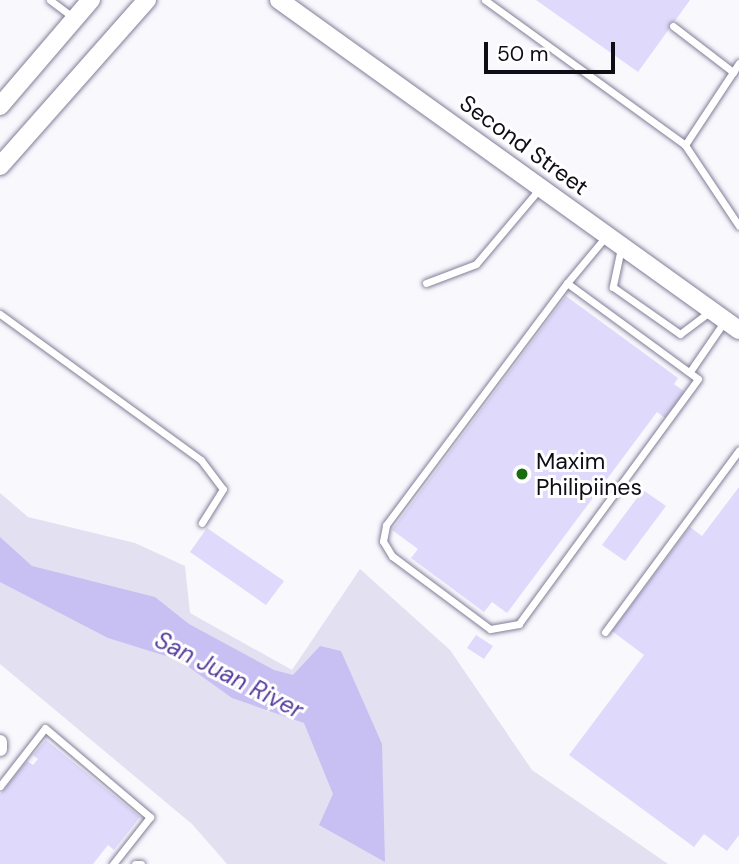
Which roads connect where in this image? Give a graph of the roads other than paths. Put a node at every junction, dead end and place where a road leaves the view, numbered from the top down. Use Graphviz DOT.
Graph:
graph roads {
  1 [pos="50,0"];
  2 [pos="92,0"];
  3 [pos="147,0"];
  4 [pos="279,0"];
  5 [pos="485,0"];
  6 [pos="75,19"];
  7 [pos="673,26"];
  8 [pos="739,63"];
  9 [pos="733,72"];
  10 [pos="0,106"];
  11 [pos="685,145"];
  12 [pos="0,166"];
  13 [pos="541,187"];
  14 [pos="739,226"];
  15 [pos="614,240"];
  16 [pos="426,283"];
  17 [pos="567,284"];
  18 [pos="0,314"];
  19 [pos="725,320"];
  20 [pos="691,370"];
  21 [pos="739,450"];
  22 [pos="202,523"];
  23 [pos="605,632"];
  24 [pos="0,742"];
  25 [pos="0,749"];
  26 [pos="0,786"];
  27 [pos="113,864"];
  28 [pos="135,864"];
  29 [pos="141,864"];
  1 -- 6 [label="lane"];
  2 -- 6 [label="street"];
  3 -- 12 [label="street"];
  4 -- 13 [label="street, Second Street"];
  5 -- 11 [label="lane"];
  6 -- 10 [label="street"];
  7 -- 9 [label="lane"];
  8 -- 9 [label="lane"];
  9 -- 11 [label="lane"];
  11 -- 14 [label="lane"];
  13 -- 15 [label="street, Second Street"];
  13 -- 16 [label="lane"];
  15 -- 17 [label="lane"];
  15 -- 19 [label="street, Second Street"];
  15 -- 19 [label="lane"];
  17 -- 20 [label="lane"];
  17 -- 20 [label="lane"];
  18 -- 22 [label="lane"];
  19 -- 20 [label="lane"];
  21 -- 23 [label="lane"];
  24 -- 25 [label="street"];
  26 -- 27 [label="lane"];
  28 -- 29 [label="lane"];
}
